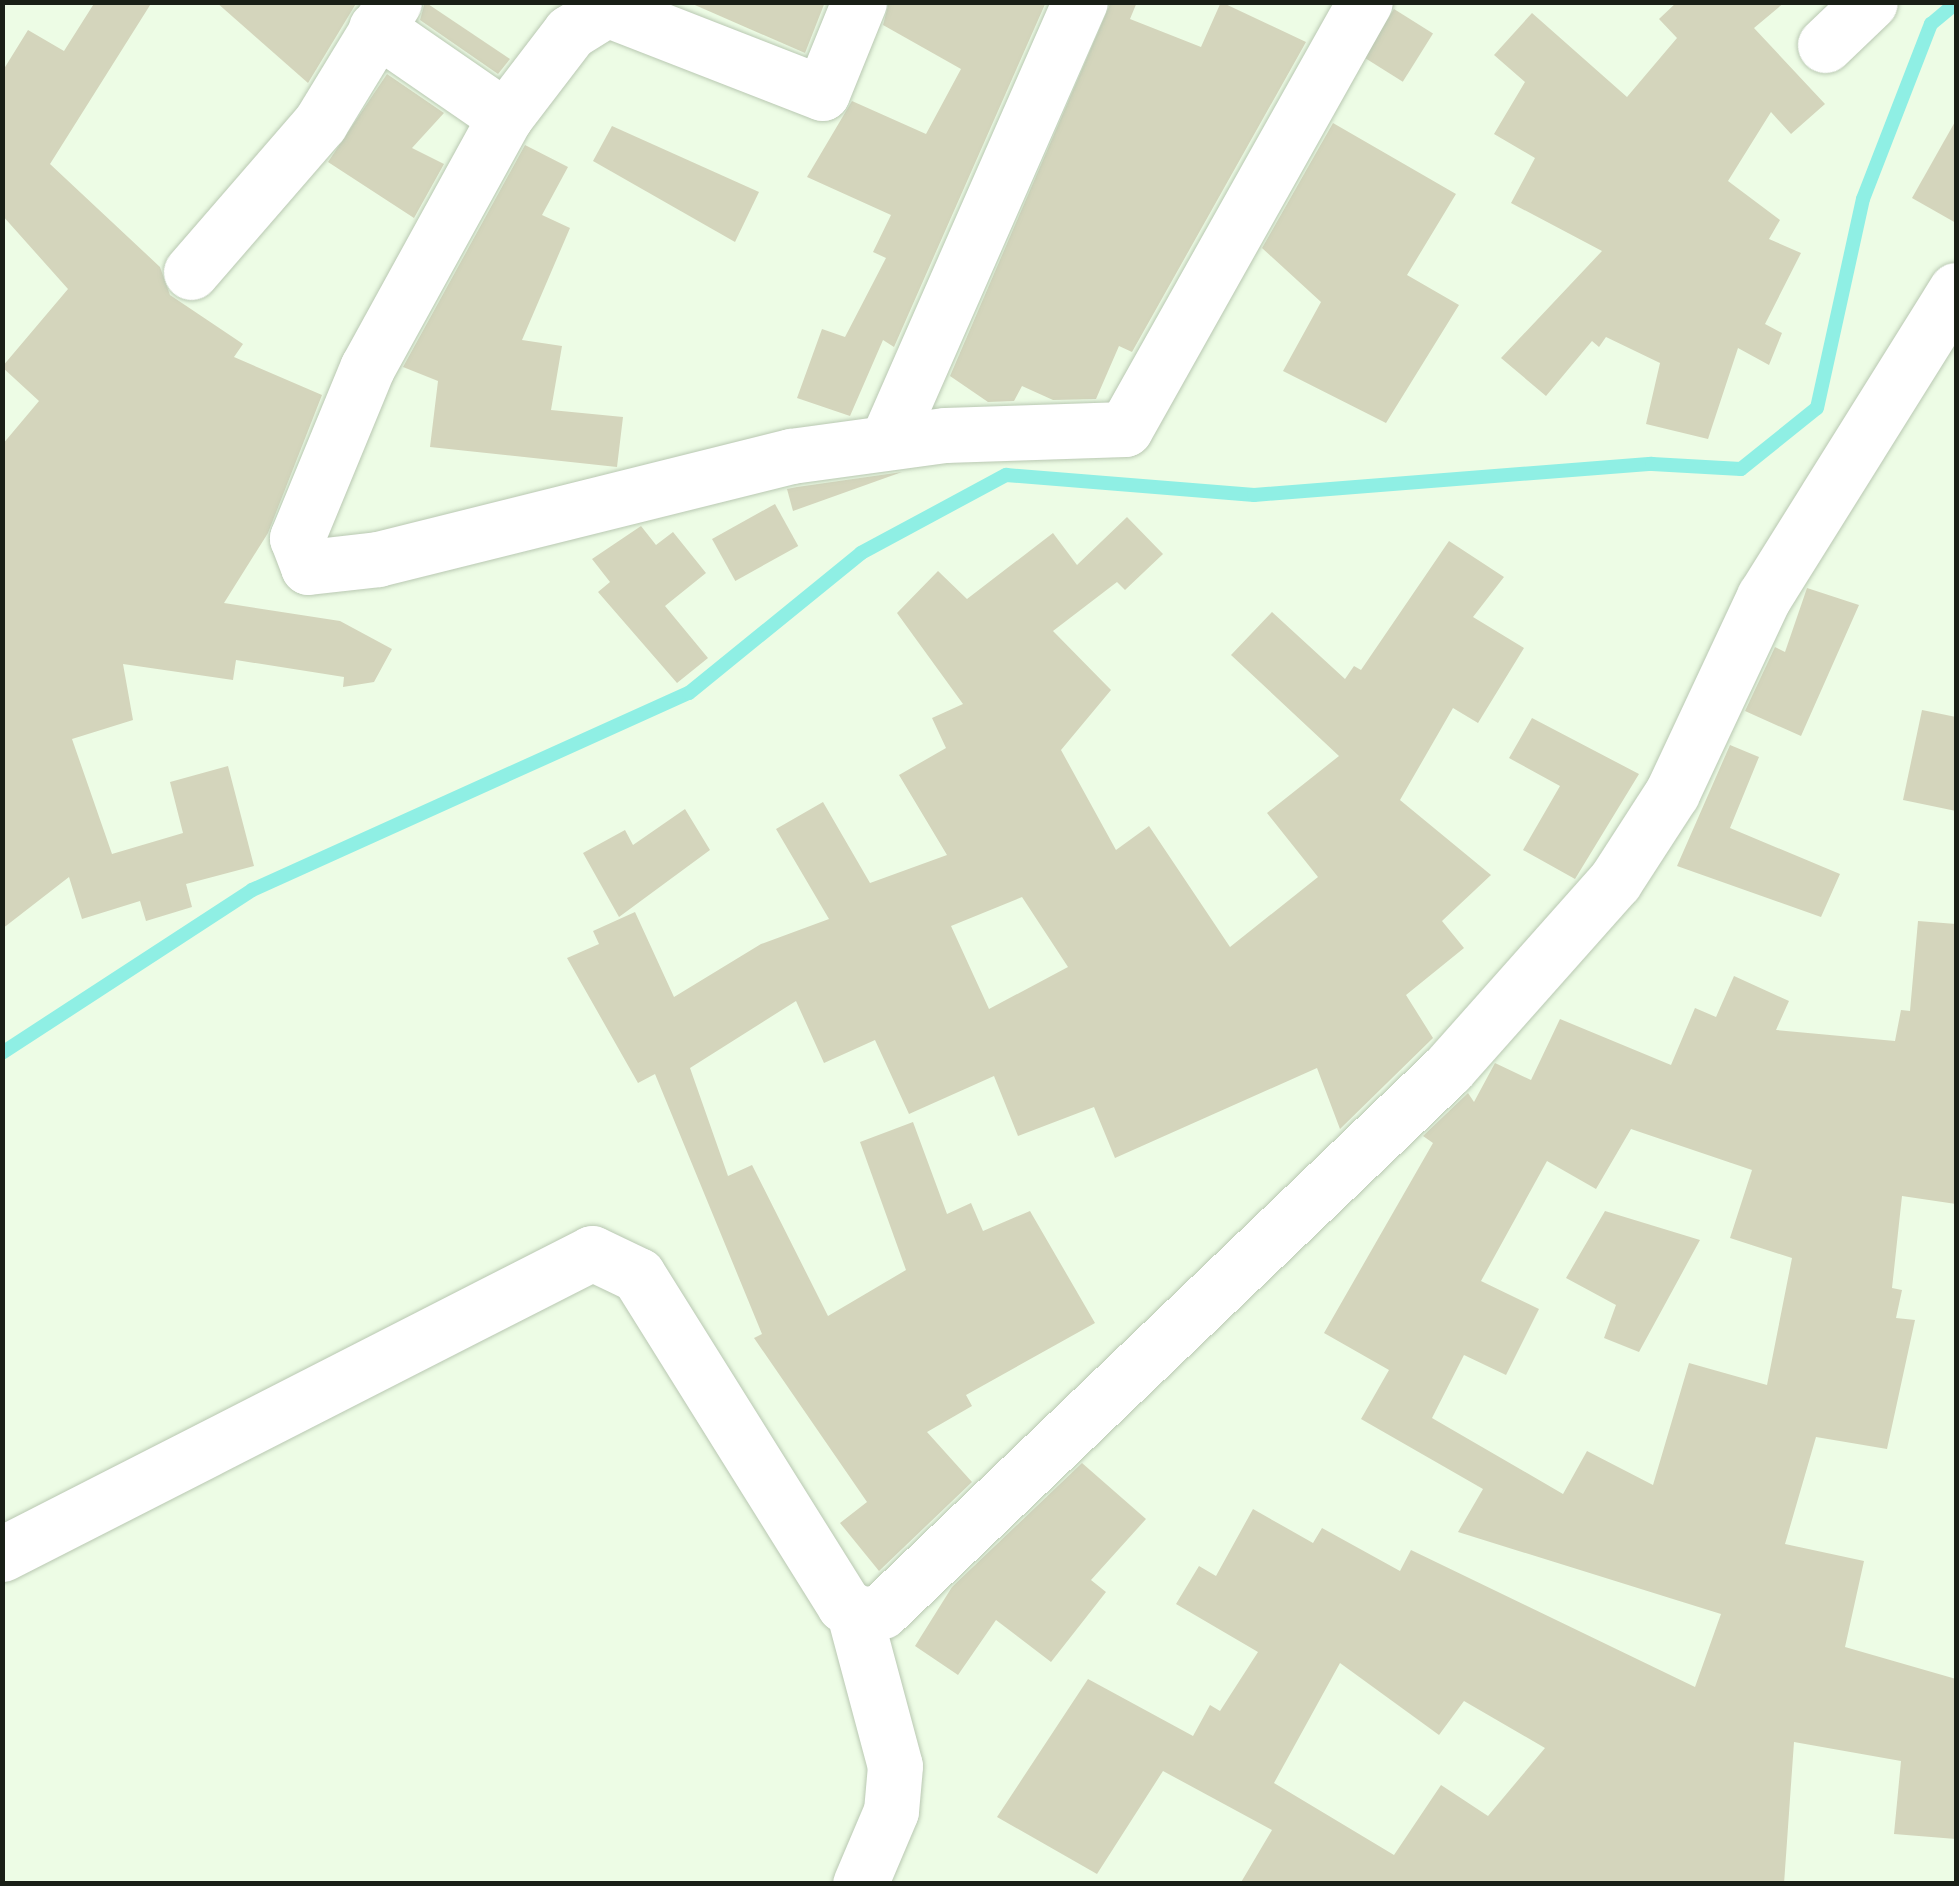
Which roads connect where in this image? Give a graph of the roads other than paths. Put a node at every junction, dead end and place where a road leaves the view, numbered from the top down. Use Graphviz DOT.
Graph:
graph roads {
  1 [pos="859,2"];
  2 [pos="1080,2"];
  3 [pos="1365,2"];
  4 [pos="1870,2"];
  5 [pos="385,15"];
  6 [pos="1825,45"];
  7 [pos="506,117"];
  8 [pos="191,272"];
  9 [pos="1956,290"];
  10 [pos="886,441"];
  11 [pos="2,1554"];
  12 [pos="854,1613"];
  13 [pos="860,1884"];
  1 -- 7 [label="street"];
  2 -- 10 [label="street"];
  3 -- 10 [label="street"];
  4 -- 6 [label="street"];
  5 -- 7 [label="street"];
  5 -- 8 [label="street"];
  7 -- 10 [label="street"];
  9 -- 12 [label="street"];
  11 -- 12 [label="street"];
  12 -- 13 [label="street"];
}
